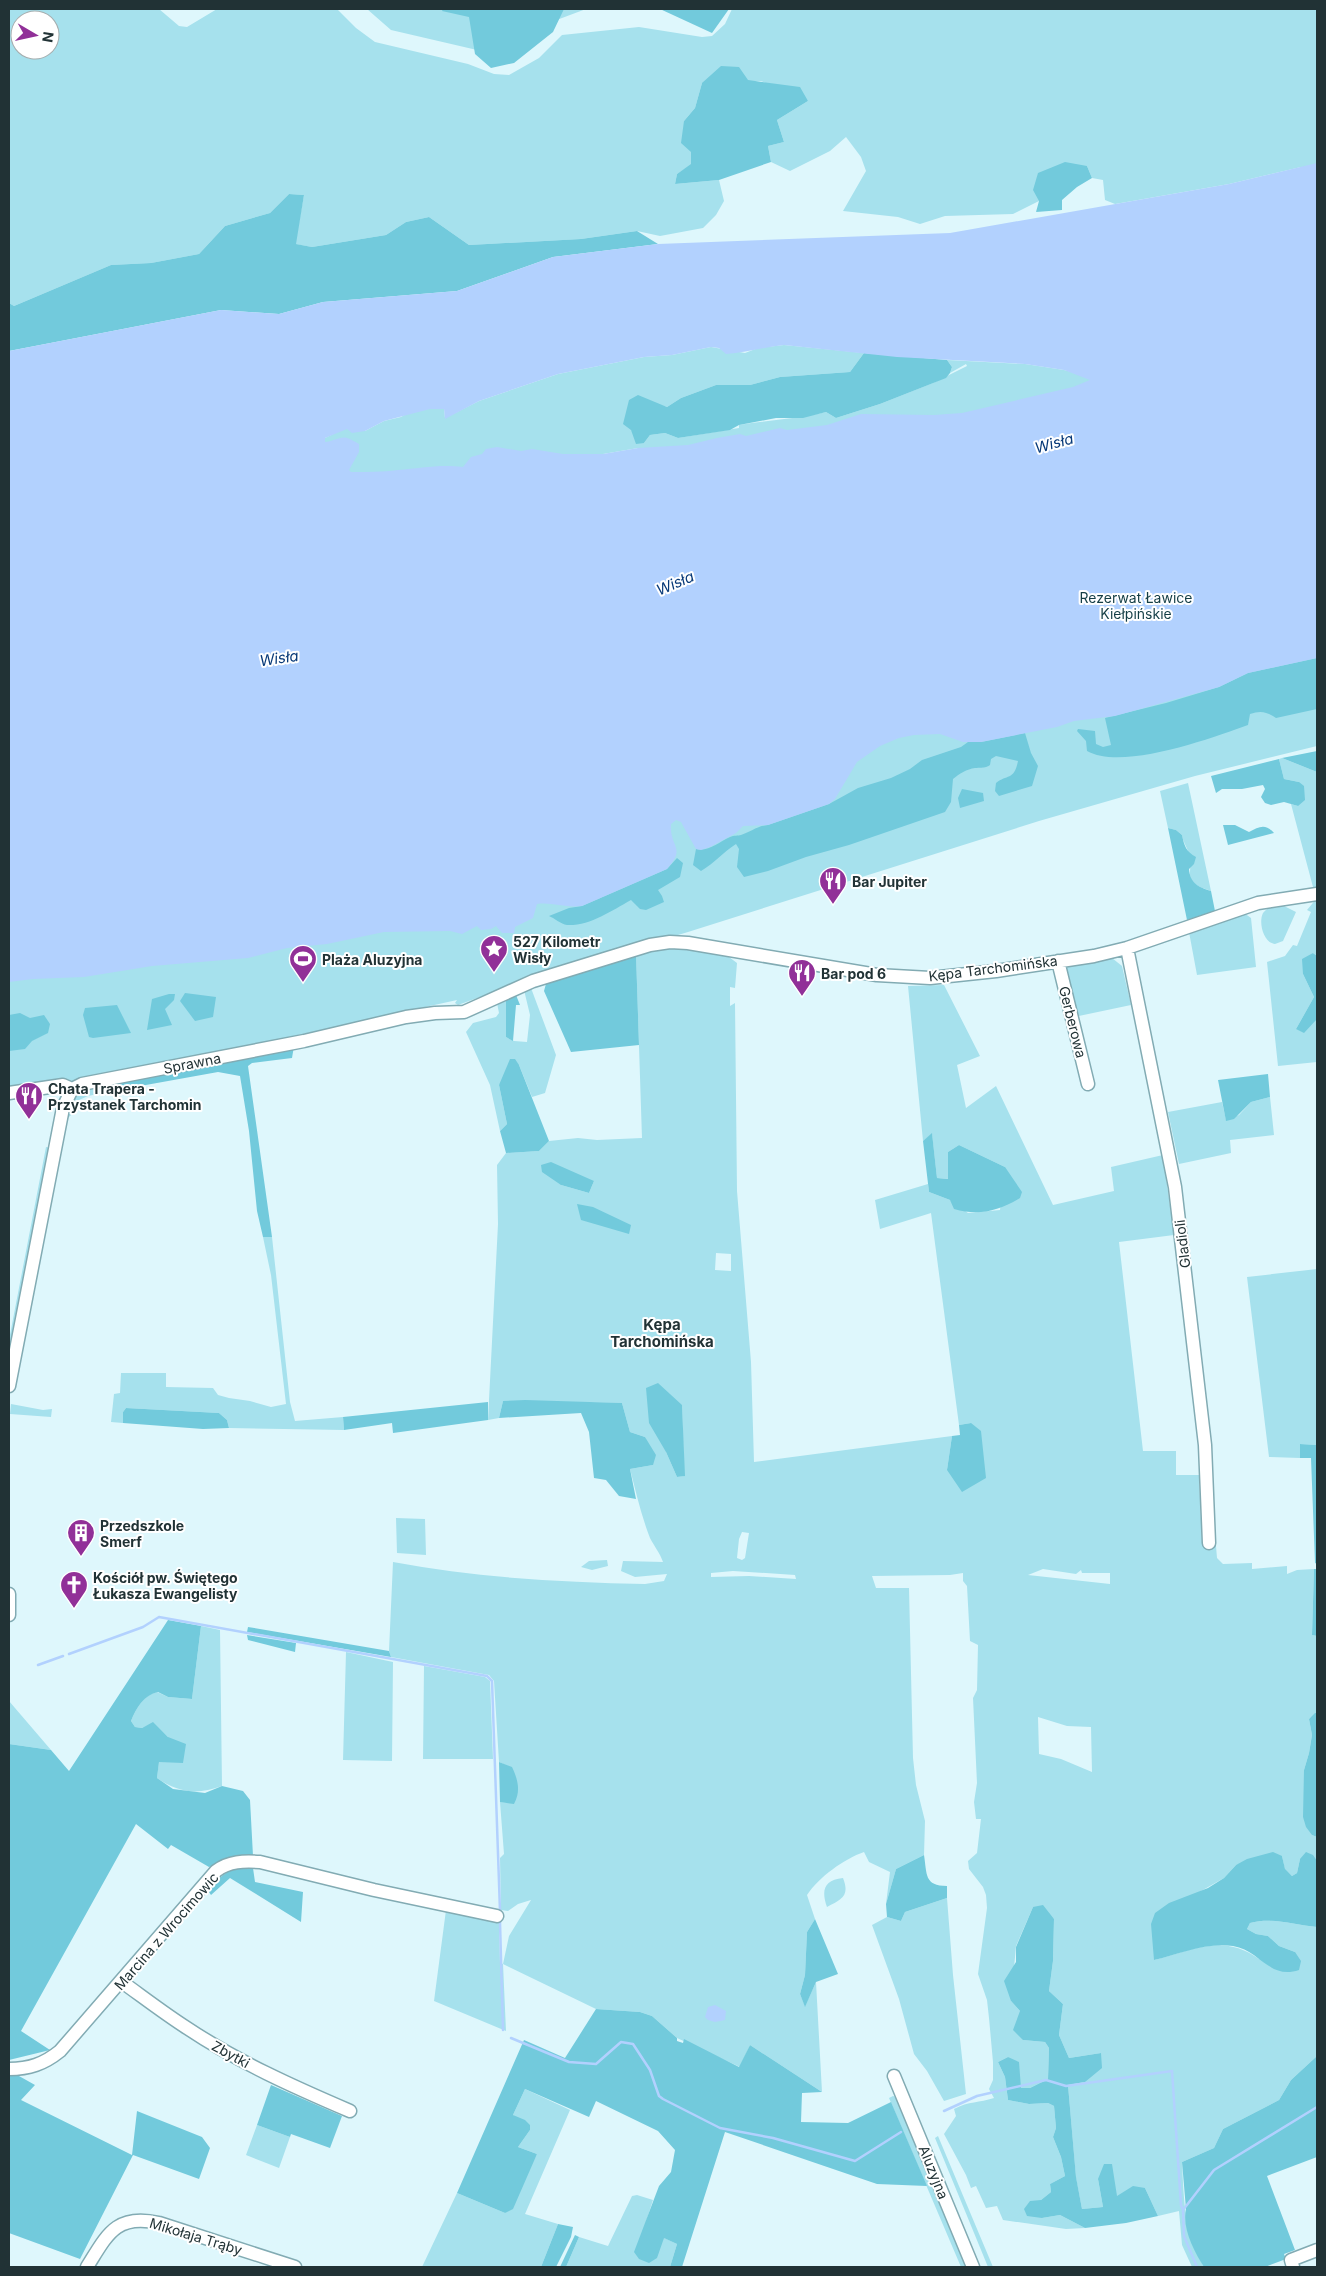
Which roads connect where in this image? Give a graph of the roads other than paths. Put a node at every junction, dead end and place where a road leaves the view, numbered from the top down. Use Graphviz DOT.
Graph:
graph roads {
  1 [pos="1317,894"];
  2 [pos="1127,948"];
  3 [pos="1058,960"];
  4 [pos="435,1013"];
  5 [pos="1088,1084"];
  6 [pos="72,1090"];
  7 [pos="9,1093"];
  8 [pos="9,1386"];
  9 [pos="1209,1543"];
  10 [pos="9,1594"];
  11 [pos="9,1615"];
  12 [pos="497,1916"];
  13 [pos="122,1982"];
  14 [pos="9,2069"];
  15 [pos="894,2076"];
  16 [pos="350,2111"];
  17 [pos="1317,2250"];
  18 [pos="1292,2264"];
  19 [pos="87,2267"];
  20 [pos="295,2267"];
  21 [pos="973,2267"];
  1 -- 2 [label="street, Kępa Tarchomińska"];
  2 -- 3 [label="street, Kępa Tarchomińska"];
  2 -- 9 [label="street, Gladioli"];
  3 -- 4 [label="street, Kępa Tarchomińska"];
  3 -- 5 [label="street, Gerberowa"];
  4 -- 6 [label="street, Sprawna"];
  6 -- 7 [label="street"];
  6 -- 8 [label="street"];
  10 -- 11 [label="street"];
  12 -- 13 [label="street, Marcina z Wrocimowic"];
  13 -- 14 [label="street, Marcina z Wrocimowic"];
  13 -- 16 [label="street, Zbytki"];
  15 -- 21 [label="street, Aluzyjna"];
  17 -- 18 [label="street"];
  19 -- 20 [label="street, Mikołaja Trąby"];
}
